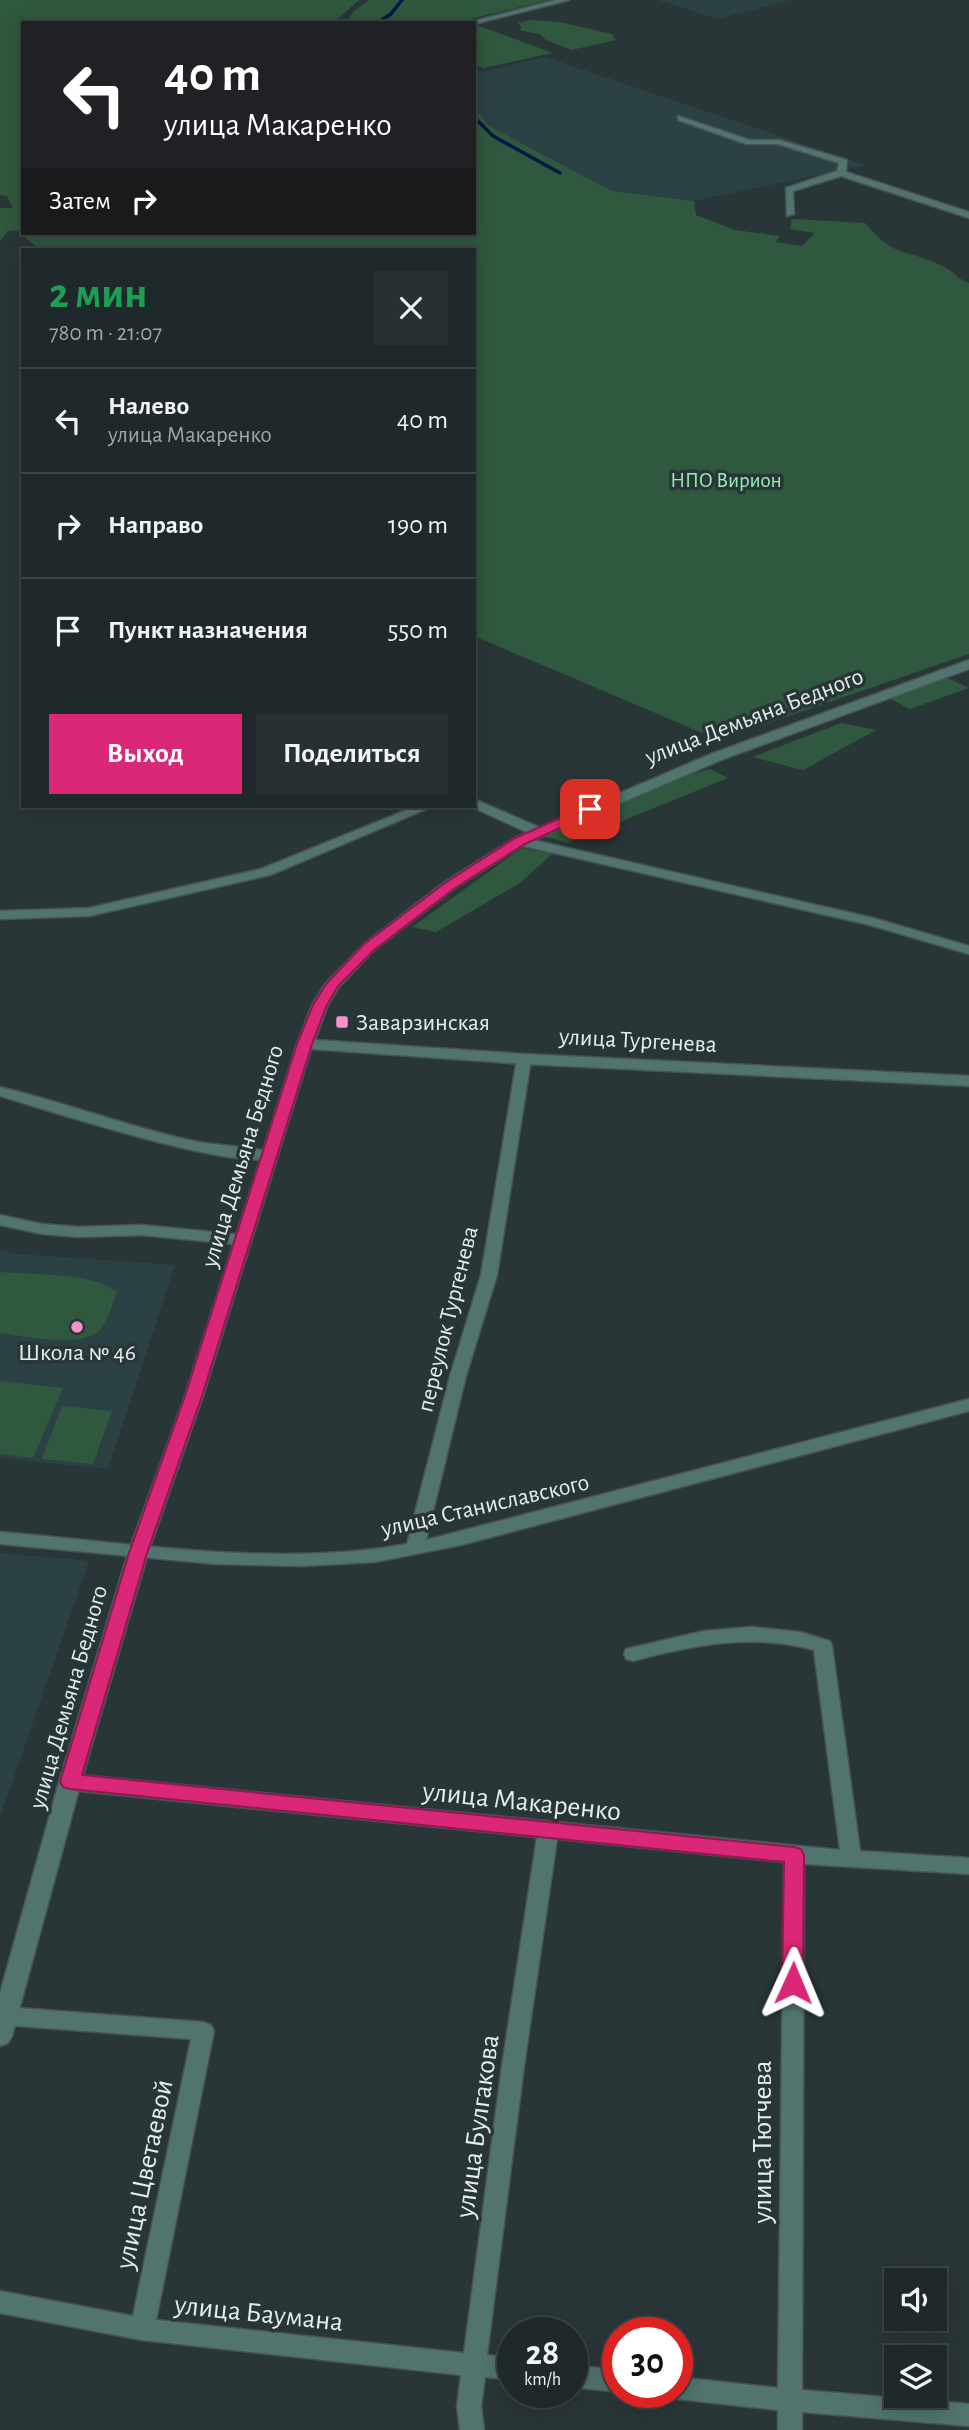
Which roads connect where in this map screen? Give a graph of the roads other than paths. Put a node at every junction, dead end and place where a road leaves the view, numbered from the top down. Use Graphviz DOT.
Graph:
graph roads {
  1 [pos="565,0"];
  2 [pos="476,22"];
  3 [pos="681,118"];
  4 [pos="841,173"];
  5 [pos="790,214"];
  6 [pos="969,215"];
  7 [pos="969,664"];
  8 [pos="476,804"];
  9 [pos="423,808"];
  10 [pos="538,832"];
  11 [pos="520,841"];
  12 [pos="0,915"];
  13 [pos="969,950"];
  14 [pos="304,1044"];
  15 [pos="524,1059"];
  16 [pos="969,1081"];
  17 [pos="0,1091"];
  18 [pos="269,1155"];
  19 [pos="0,1220"];
  20 [pos="243,1241"];
  21 [pos="969,1405"];
  22 [pos="0,1538"];
  23 [pos="415,1549"];
  24 [pos="138,1553"];
  25 [pos="633,1654"];
  26 [pos="70,1782"];
  27 [pos="548,1831"];
  28 [pos="794,1855"];
  29 [pos="851,1857"];
  30 [pos="969,1866"];
  31 [pos="3,2026"];
  32 [pos="0,2302"];
  33 [pos="142,2329"];
  34 [pos="475,2365"];
  35 [pos="497,2367"];
  36 [pos="693,2390"];
  37 [pos="789,2400"];
  38 [pos="969,2415"];
  39 [pos="472,2430"];
  40 [pos="790,2430"];
  1 -- 2 [label="street"];
  3 -- 4 [label="street"];
  4 -- 5 [label="street"];
  4 -- 6 [label="street"];
  7 -- 10 [label="street, улица Демьяна Бедного"];
  8 -- 10 [label="street"];
  9 -- 12 [label="street"];
  10 -- 11 [label="street, улица Демьяна Бедного"];
  11 -- 13 [label="street"];
  11 -- 14 [label="street, улица Демьяна Бедного"];
  14 -- 15 [label="street, улица Тургенева"];
  14 -- 18 [label="street, улица Демьяна Бедного"];
  15 -- 16 [label="street, улица Тургенева"];
  15 -- 23 [label="street, переулок Тургенева"];
  17 -- 18 [label="street"];
  18 -- 20 [label="street, улица Демьяна Бедного"];
  19 -- 20 [label="street"];
  20 -- 24 [label="street, улица Демьяна Бедного"];
  21 -- 23 [label="street, улица Станиславского"];
  22 -- 24 [label="street, улица Станиславского"];
  23 -- 24 [label="street, улица Станиславского"];
  24 -- 26 [label="street, улица Демьяна Бедного"];
  25 -- 29 [label="street"];
  26 -- 27 [label="street, улица Макаренко"];
  26 -- 31 [label="street, улица Демьяна Бедного"];
  27 -- 28 [label="street, улица Макаренко"];
  27 -- 34 [label="street, улица Булгакова"];
  28 -- 29 [label="street, улица Макаренко"];
  28 -- 37 [label="street, улица Тютчева"];
  29 -- 30 [label="street, улица Макаренко"];
  31 -- 33 [label="street, улица Цветаевой"];
  32 -- 33 [label="street, улица Баумана"];
  33 -- 34 [label="street, улица Баумана"];
  34 -- 35 [label="street, улица Баумана"];
  34 -- 39 [label="street, улица Булгакова"];
  36 -- 37 [label="street"];
  37 -- 38 [label="street"];
  37 -- 40 [label="street, улица Тютчева"];
}
